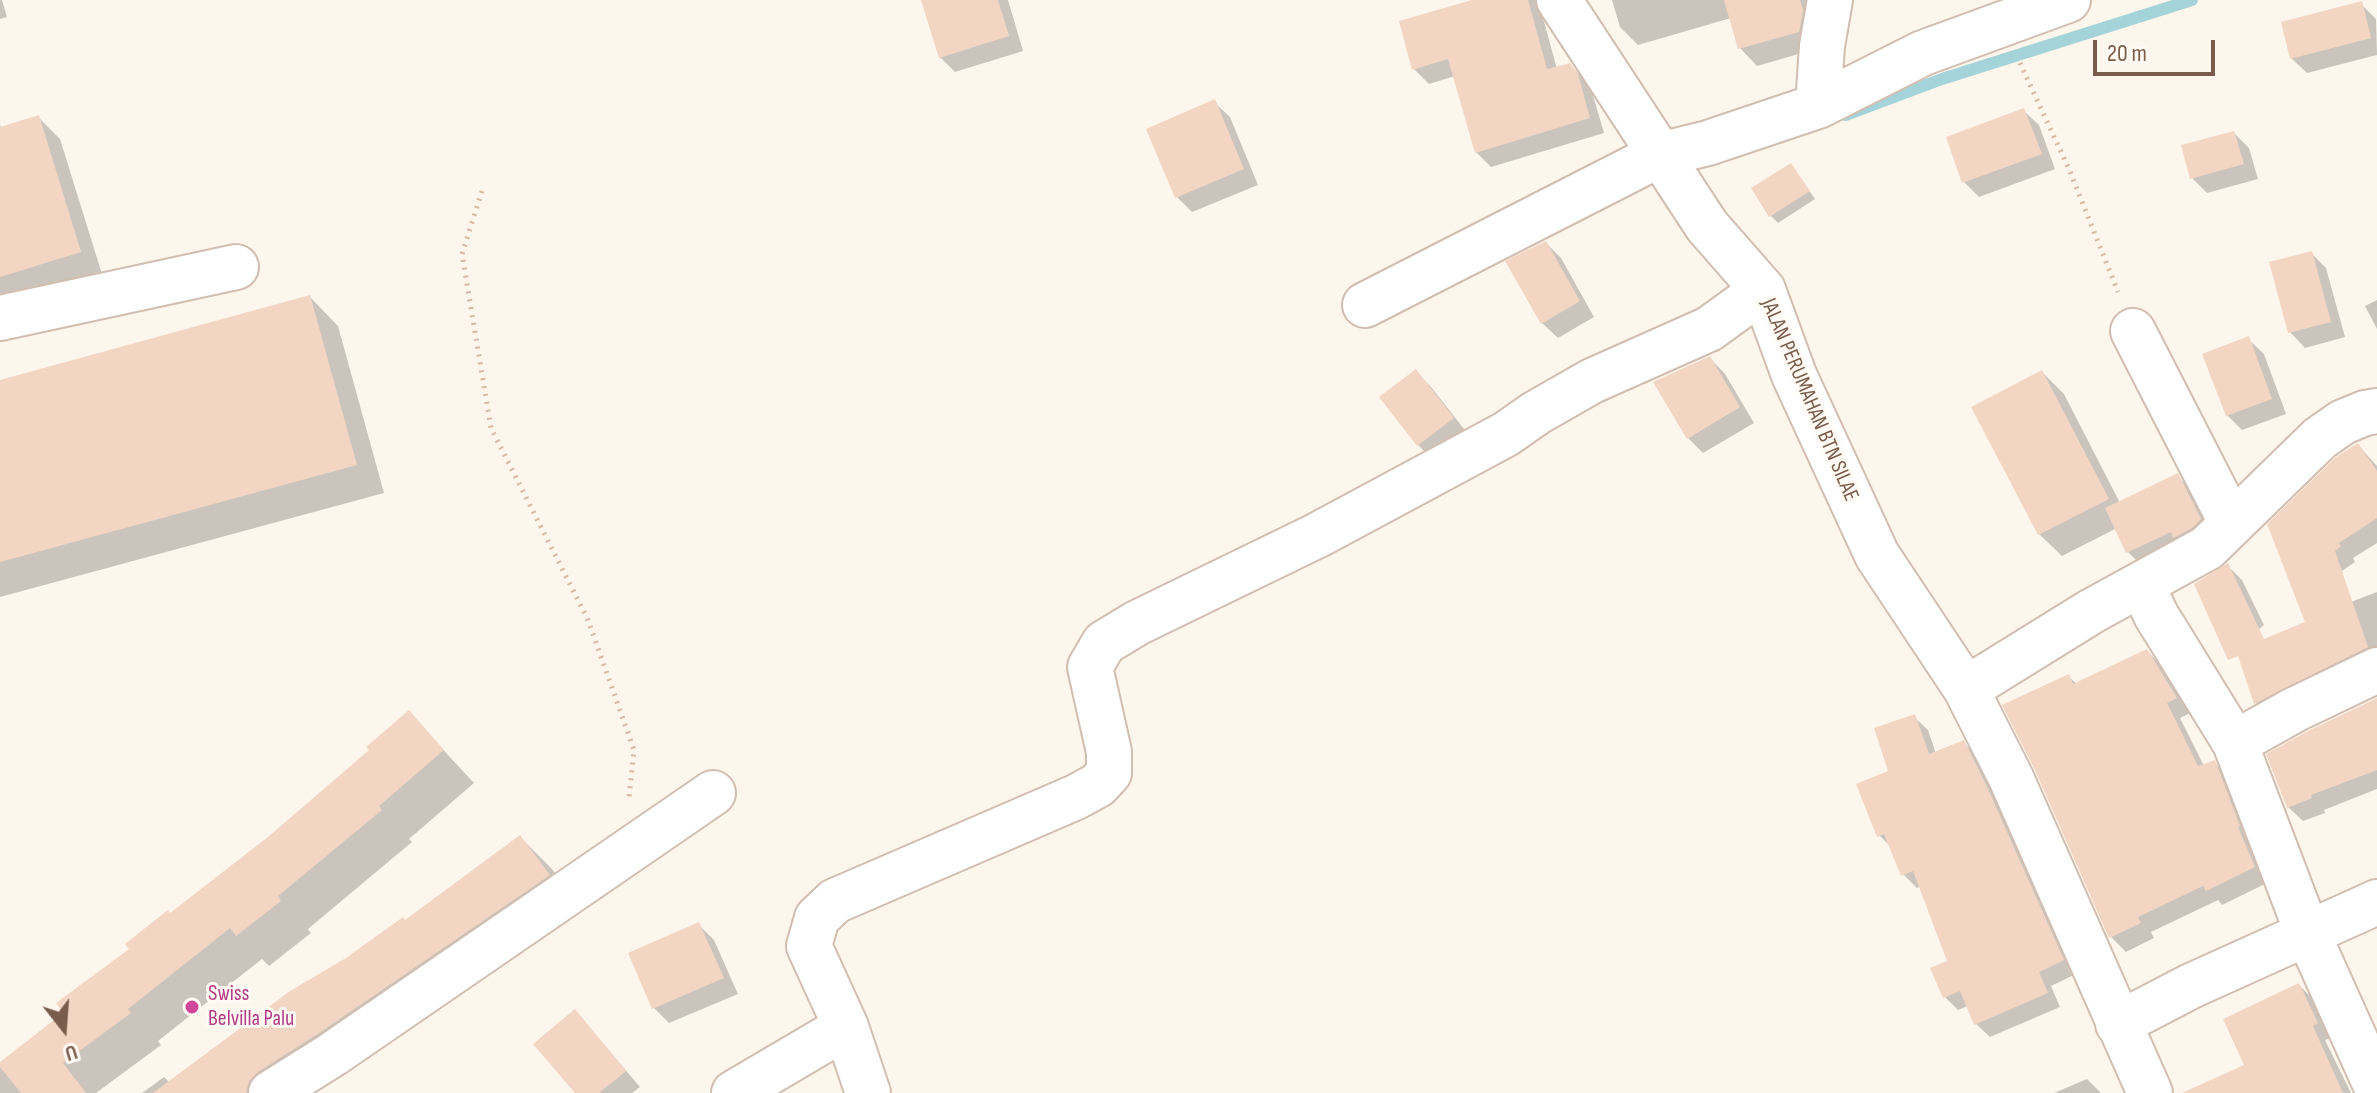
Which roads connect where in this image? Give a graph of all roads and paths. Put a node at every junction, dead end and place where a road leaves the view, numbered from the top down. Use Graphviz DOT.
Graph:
graph roads {
  1 [pos="1559,0"];
  2 [pos="1830,0"];
  3 [pos="2068,0"];
  4 [pos="2002,24"];
  5 [pos="1818,106"];
  6 [pos="1659,155"];
  7 [pos="482,191"];
  8 [pos="236,267"];
  9 [pos="1763,290"];
  10 [pos="1365,305"];
  11 [pos="0,318"];
  12 [pos="2133,331"];
  13 [pos="2377,411"];
  14 [pos="2232,524"];
  15 [pos="2142,585"];
  16 [pos="2377,670"];
  17 [pos="1966,689"];
  18 [pos="2235,743"];
  19 [pos="713,793"];
  20 [pos="623,854"];
  21 [pos="2377,902"];
  22 [pos="2307,932"];
  23 [pos="2118,1024"];
  24 [pos="846,1027"];
  25 [pos="2377,1088"];
  26 [pos="271,1093"];
  27 [pos="734,1093"];
  28 [pos="868,1093"];
  29 [pos="2150,1093"];
  1 -- 6 [label="street, JALAN PERUMAHAN BTN SILAE"];
  2 -- 5 [label="street"];
  3 -- 4 [label="street"];
  4 -- 5 [label="street"];
  4 -- 12 [label="path"];
  5 -- 6 [label="street"];
  6 -- 9 [label="street, JALAN PERUMAHAN BTN SILAE"];
  6 -- 10 [label="street"];
  7 -- 20 [label="path"];
  8 -- 11 [label="street"];
  9 -- 17 [label="street, JALAN PERUMAHAN BTN SILAE"];
  9 -- 24 [label="street"];
  12 -- 14 [label="street"];
  13 -- 14 [label="street"];
  14 -- 15 [label="street"];
  15 -- 17 [label="street"];
  15 -- 18 [label="street"];
  16 -- 18 [label="street"];
  17 -- 23 [label="street, JALAN PERUMAHAN BTN SILAE"];
  18 -- 22 [label="street"];
  19 -- 20 [label="street"];
  20 -- 26 [label="street"];
  21 -- 22 [label="street"];
  22 -- 23 [label="street"];
  22 -- 25 [label="street"];
  23 -- 29 [label="street, JALAN PERUMAHAN BTN SILAE"];
  24 -- 27 [label="street"];
  24 -- 28 [label="street"];
}
